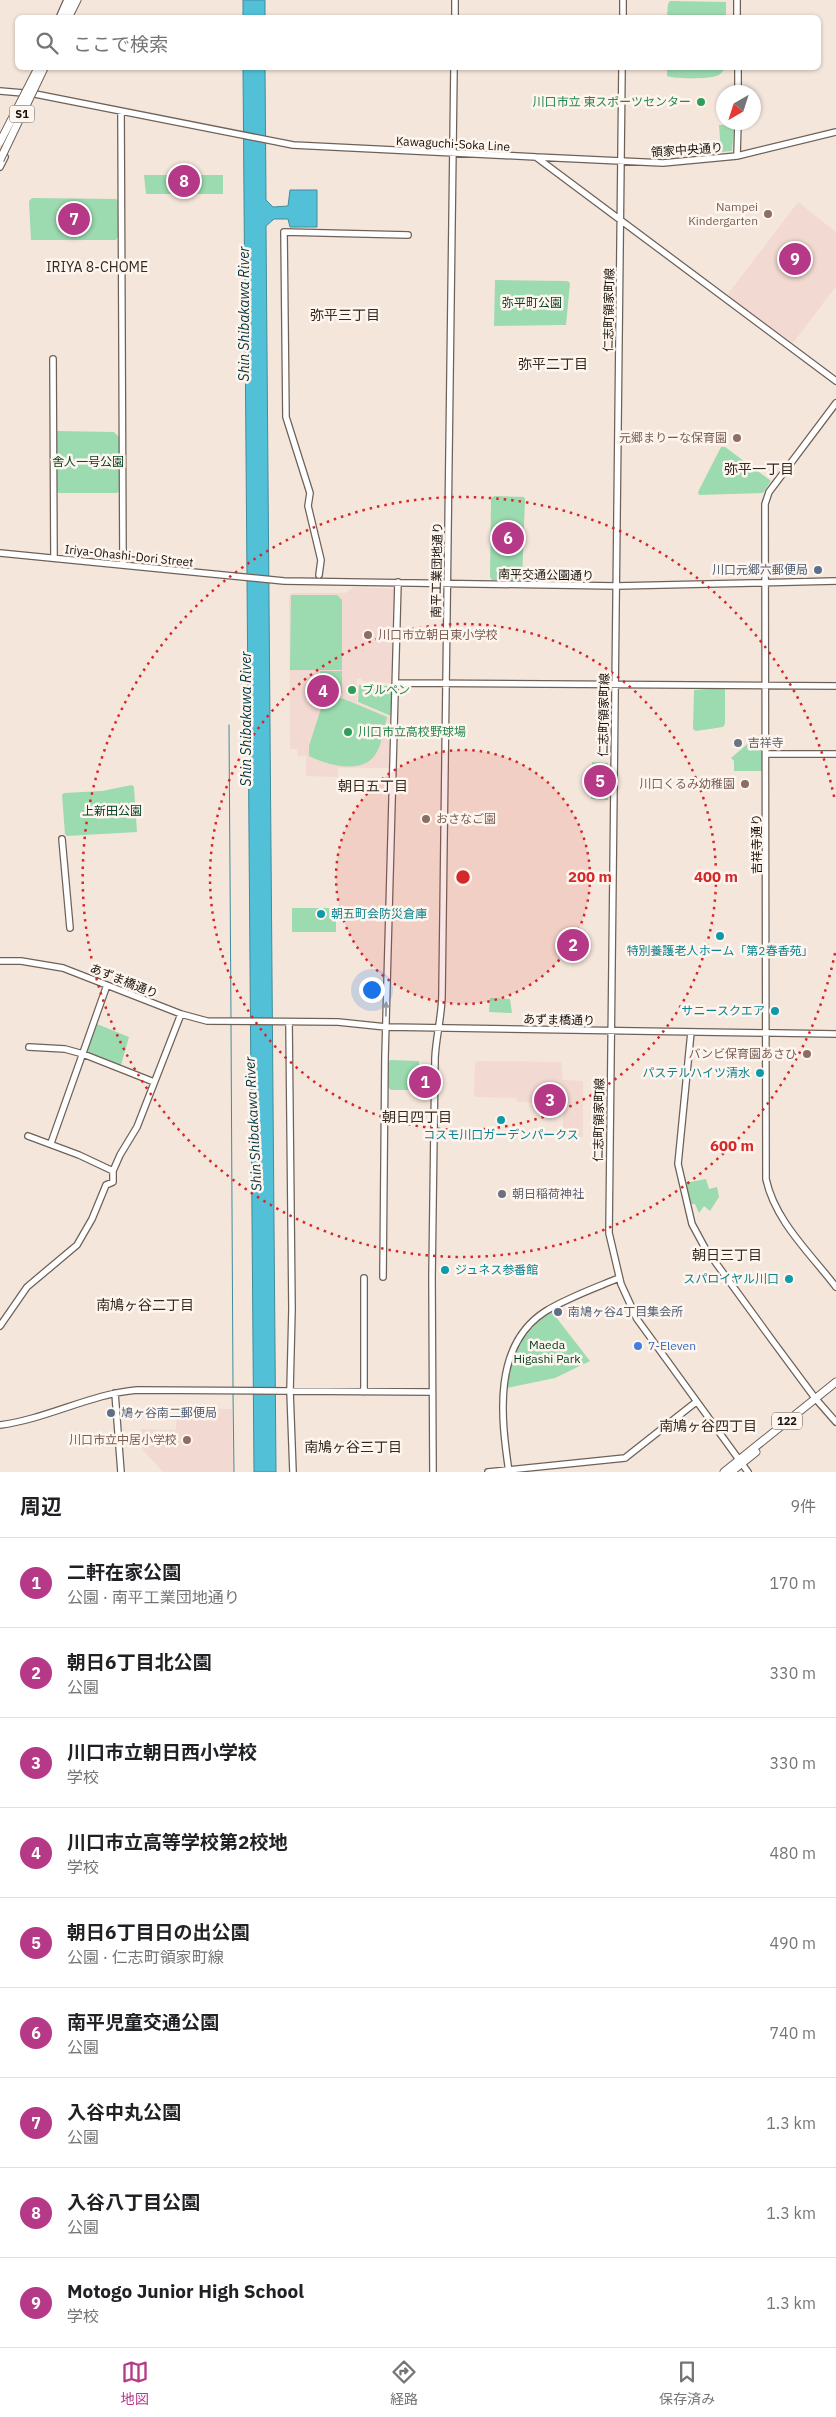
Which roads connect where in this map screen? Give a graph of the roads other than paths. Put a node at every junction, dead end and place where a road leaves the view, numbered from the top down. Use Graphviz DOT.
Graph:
graph roads {
  1 [pos="69,0"];
  2 [pos="77,0"];
  3 [pos="80,0"];
  4 [pos="455,0"];
  5 [pos="623,0"];
  6 [pos="737,0"];
  7 [pos="62,15"];
  8 [pos="70,15"];
  9 [pos="73,15"];
  10 [pos="455,15"];
  11 [pos="623,15"];
  12 [pos="738,15"];
  13 [pos="35,70"];
  14 [pos="35,70"];
  15 [pos="43,70"];
  16 [pos="47,70"];
  17 [pos="454,70"];
  18 [pos="622,70"];
  19 [pos="738,70"];
  20 [pos="738,85"];
  21 [pos="0,91"];
  22 [pos="22,93"];
  23 [pos="35,94"];
  24 [pos="121,111"];
  25 [pos="738,130"];
  26 [pos="836,132"];
  27 [pos="0,137"];
  28 [pos="0,142"];
  29 [pos="8,149"];
  30 [pos="453,154"];
  31 [pos="738,156"];
  32 [pos="536,158"];
  33 [pos="555,158"];
  34 [pos="0,161"];
  35 [pos="621,161"];
  36 [pos="0,167"];
  37 [pos="552,171"];
  38 [pos="621,220"];
  39 [pos="408,235"];
  40 [pos="53,359"];
  41 [pos="836,381"];
  42 [pos="836,403"];
  43 [pos="0,553"];
  44 [pos="54,558"];
  45 [pos="123,565"];
  46 [pos="319,575"];
  47 [pos="256,579"];
  48 [pos="836,581"];
  49 [pos="398,582"];
  50 [pos="766,582"];
  51 [pos="447,584"];
  52 [pos="616,586"];
  53 [pos="396,683"];
  54 [pos="446,684"];
  55 [pos="615,686"];
  56 [pos="766,686"];
  57 [pos="836,686"];
  58 [pos="766,754"];
  59 [pos="836,754"];
  60 [pos="62,839"];
  61 [pos="70,928"];
  62 [pos="0,961"];
  63 [pos="108,985"];
  64 [pos="180,1014"];
  65 [pos="289,1022"];
  66 [pos="386,1027"];
  67 [pos="438,1028"];
  68 [pos="610,1031"];
  69 [pos="691,1032"];
  70 [pos="766,1033"];
  71 [pos="836,1034"];
  72 [pos="29,1047"];
  73 [pos="83,1054"];
  74 [pos="154,1082"];
  75 [pos="28,1136"];
  76 [pos="51,1143"];
  77 [pos="114,1171"];
  78 [pos="383,1277"];
  79 [pos="364,1278"];
  80 [pos="619,1278"];
  81 [pos="836,1287"];
  82 [pos="0,1326"];
  83 [pos="836,1382"];
  84 [pos="836,1387"];
  85 [pos="288,1391"];
  86 [pos="364,1392"];
  87 [pos="432,1392"];
  88 [pos="115,1394"];
  89 [pos="817,1400"];
  90 [pos="696,1402"];
  91 [pos="836,1422"];
  92 [pos="0,1425"];
  93 [pos="740,1462"];
  94 [pos="509,1471"];
  95 [pos="121,1472"];
  96 [pos="293,1472"];
  97 [pos="432,1472"];
  98 [pos="488,1472"];
  99 [pos="724,1472"];
  100 [pos="731,1472"];
  101 [pos="748,1472"];
  1 -- 7 [label="highway"];
  2 -- 8 [label="highway"];
  3 -- 9 [label="street"];
  4 -- 10 [label="street"];
  5 -- 11 [label="street"];
  6 -- 12 [label="street"];
  13 -- 22 [label="street"];
  14 -- 28 [label="highway, S1, bridge"];
  15 -- 34 [label="highway, S1, bridge"];
  16 -- 23 [label="street"];
  17 -- 30 [label="street, 南平工業団地通り"];
  18 -- 35 [label="street, 仁志町領家町線"];
  19 -- 20 [label="street"];
  21 -- 22 [label="street, Kawaguchi-Soka Line"];
  22 -- 23 [label="street, Kawaguchi-Soka Line"];
  22 -- 27 [label="street"];
  23 -- 24 [label="street, Kawaguchi-Soka Line"];
  23 -- 29 [label="street"];
  24 -- 30 [label="street, Kawaguchi-Soka Line"];
  24 -- 45 [label="street"];
  25 -- 31 [label="street"];
  26 -- 31 [label="street, 領家中央通り"];
  29 -- 34 [label="highway"];
  29 -- 36 [label="street"];
  30 -- 32 [label="street, Kawaguchi-Soka Line"];
  30 -- 51 [label="street, 南平工業団地通り"];
  31 -- 35 [label="street, 領家中央通り"];
  32 -- 33 [label="street, 領家中央通り"];
  32 -- 37 [label="street"];
  33 -- 35 [label="street, 領家中央通り"];
  33 -- 37 [label="street"];
  35 -- 38 [label="street, 仁志町領家町線"];
  37 -- 38 [label="street"];
  38 -- 41 [label="street"];
  38 -- 52 [label="street, 仁志町領家町線"];
  39 -- 46 [label="street"];
  40 -- 44 [label="street"];
  42 -- 50 [label="street, 吉祥寺通り"];
  43 -- 44 [label="street, Iriya-Ohashi-Dori Street"];
  44 -- 45 [label="street, Iriya-Ohashi-Dori Street"];
  45 -- 47 [label="street, Iriya-Ohashi-Dori Street"];
  47 -- 49 [label="street, 南平交通公園通り"];
  48 -- 50 [label="street, 南平交通公園通り"];
  49 -- 51 [label="street, 南平交通公園通り"];
  49 -- 53 [label="street"];
  50 -- 52 [label="street, 南平交通公園通り"];
  50 -- 56 [label="street, 吉祥寺通り"];
  51 -- 52 [label="street, 南平交通公園通り"];
  51 -- 54 [label="street, 南平工業団地通り"];
  52 -- 55 [label="street, 仁志町領家町線"];
  53 -- 54 [label="street"];
  66 -- 53 [label="street, one-way"];
  54 -- 55 [label="street"];
  54 -- 67 [label="street, 南平工業団地通り"];
  55 -- 56 [label="street"];
  55 -- 68 [label="street, 仁志町領家町線"];
  56 -- 57 [label="street"];
  56 -- 58 [label="street, 吉祥寺通り"];
  58 -- 59 [label="street"];
  58 -- 70 [label="street, 吉祥寺通り"];
  60 -- 61 [label="street"];
  62 -- 63 [label="street, あずま橋通り"];
  63 -- 64 [label="street, あずま橋通り"];
  63 -- 73 [label="street"];
  64 -- 65 [label="street, あずま橋通り"];
  64 -- 74 [label="street"];
  65 -- 66 [label="street, あずま橋通り"];
  65 -- 85 [label="street"];
  66 -- 67 [label="street, あずま橋通り"];
  66 -- 78 [label="street"];
  67 -- 68 [label="street, あずま橋通り"];
  67 -- 87 [label="street, 南平工業団地通り"];
  68 -- 69 [label="street, あずま橋通り"];
  68 -- 80 [label="street, 仁志町領家町線"];
  69 -- 70 [label="street, あずま橋通り"];
  69 -- 89 [label="street"];
  70 -- 71 [label="street, あずま橋通り"];
  70 -- 81 [label="street, 吉祥寺通り"];
  72 -- 73 [label="street"];
  73 -- 74 [label="street"];
  73 -- 76 [label="street"];
  74 -- 77 [label="street"];
  75 -- 76 [label="street"];
  76 -- 77 [label="street"];
  77 -- 82 [label="street"];
  79 -- 86 [label="street"];
  80 -- 90 [label="street, 仁志町領家町線"];
  80 -- 94 [label="street"];
  83 -- 89 [label="highway, 122"];
  84 -- 89 [label="highway, 122"];
  85 -- 86 [label="street"];
  85 -- 88 [label="street"];
  85 -- 96 [label="street"];
  86 -- 87 [label="street"];
  87 -- 97 [label="street, 南平工業団地通り"];
  88 -- 92 [label="street"];
  88 -- 95 [label="street"];
  89 -- 91 [label="street"];
  89 -- 93 [label="highway, 122"];
  90 -- 93 [label="street, 仁志町領家町線"];
  90 -- 94 [label="street"];
  93 -- 99 [label="highway, 122"];
  93 -- 100 [label="highway, 122"];
  93 -- 101 [label="street, 仁志町領家町線"];
  94 -- 98 [label="street"];
}
